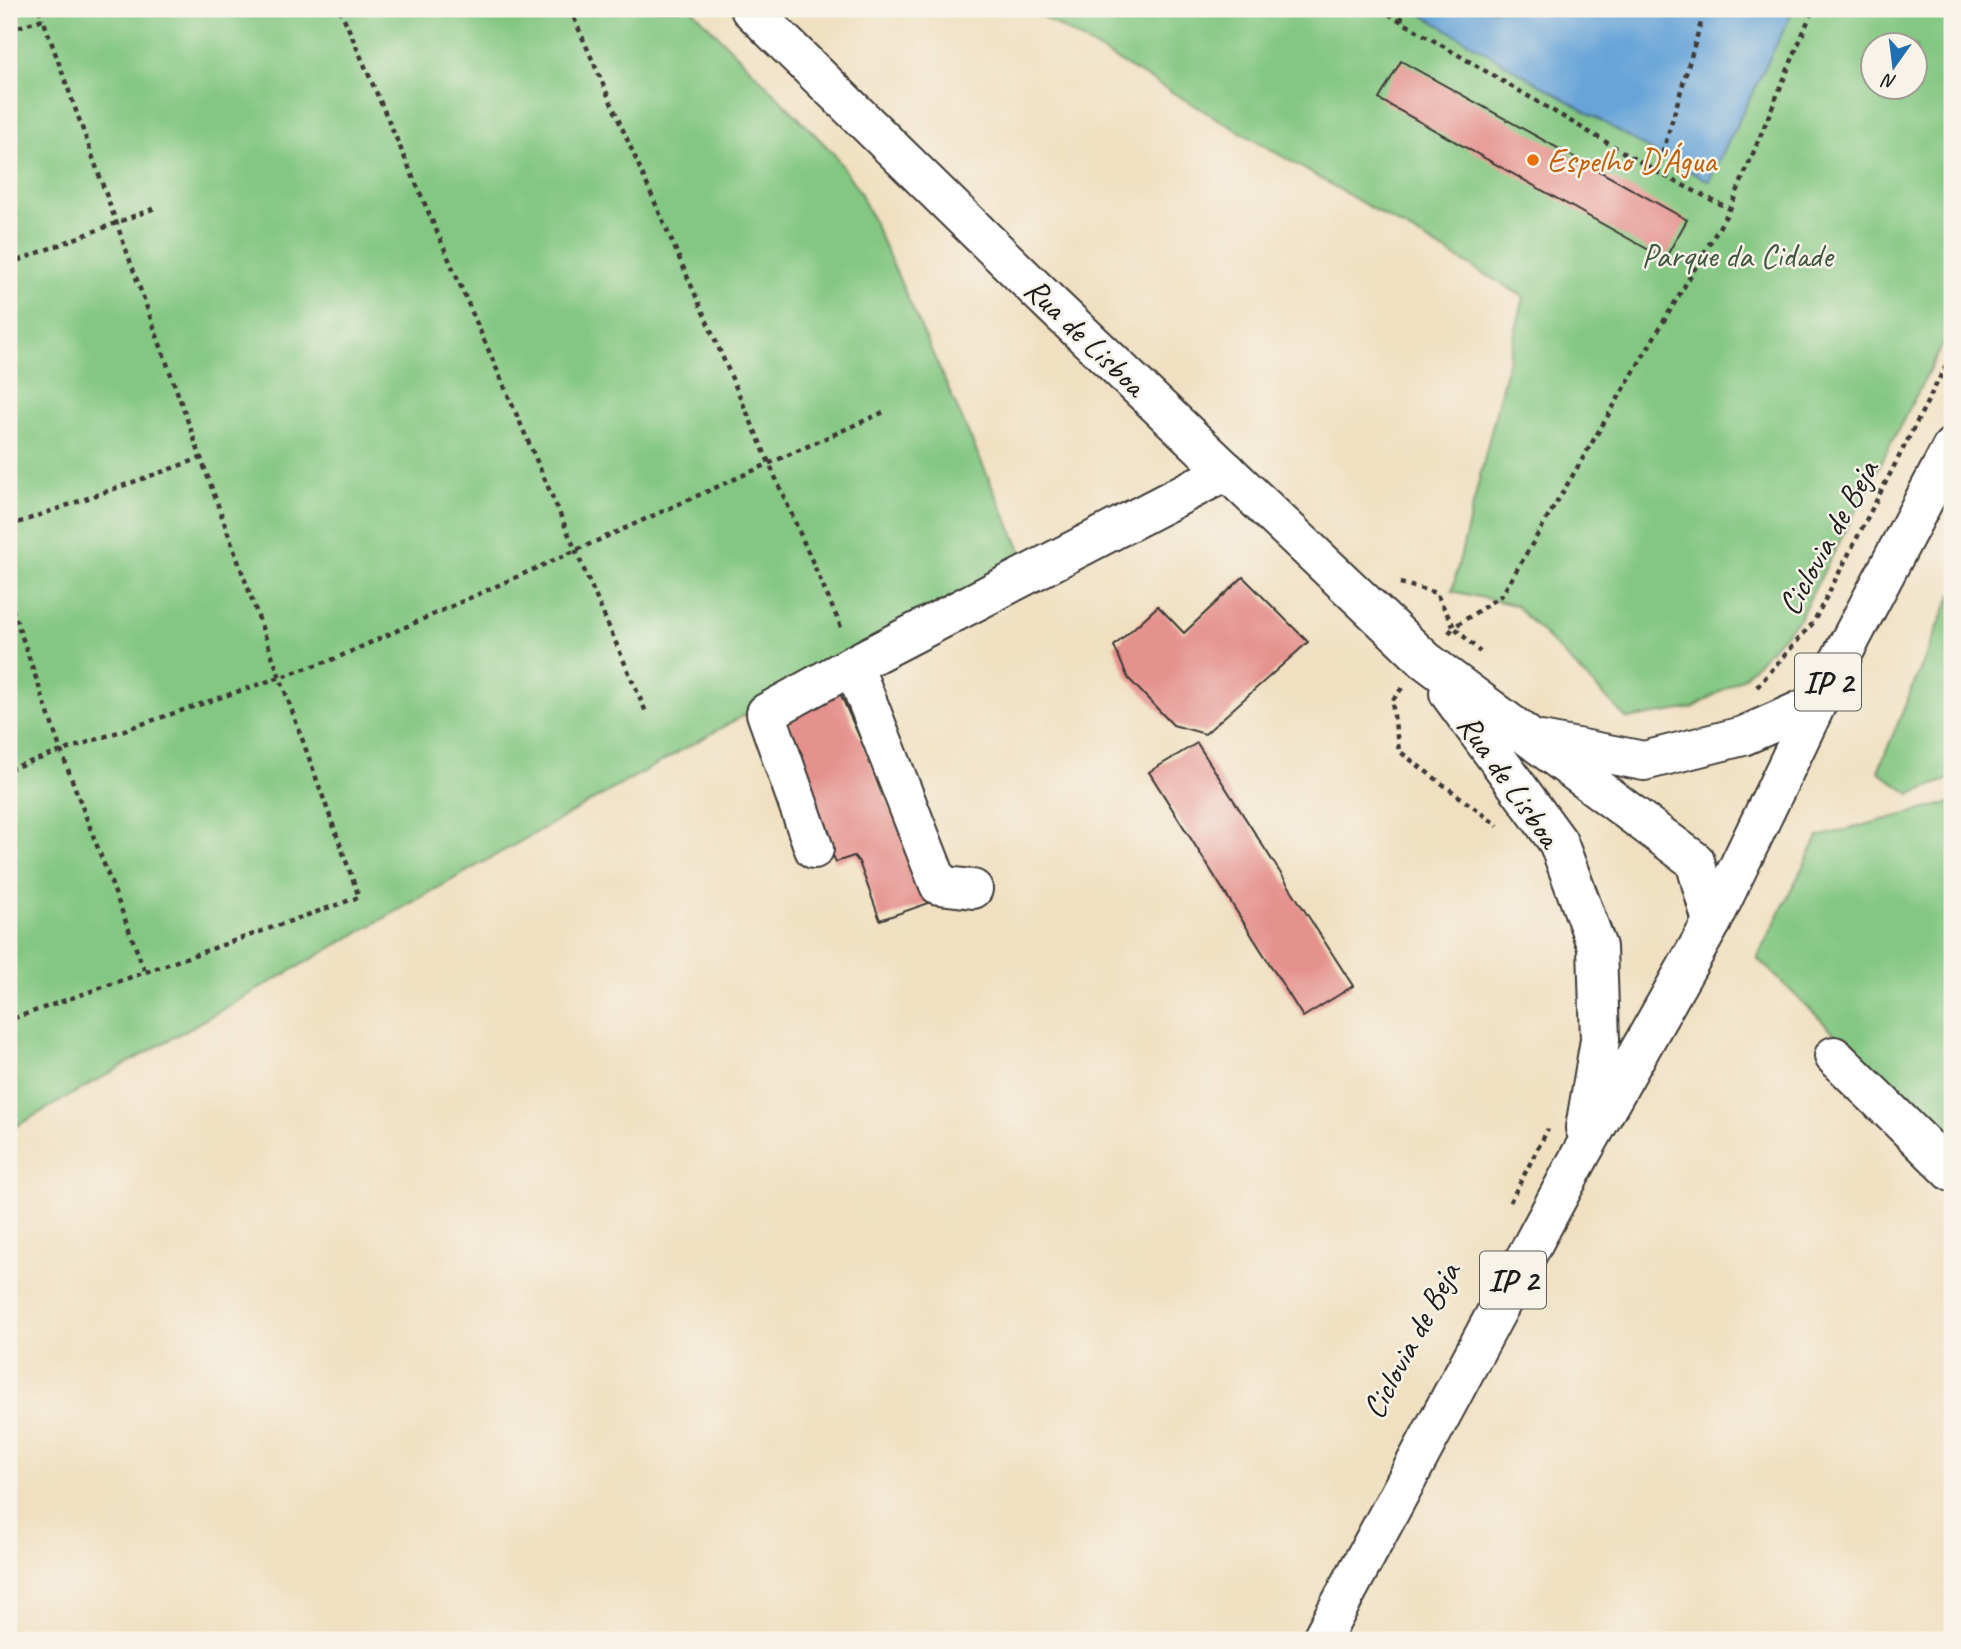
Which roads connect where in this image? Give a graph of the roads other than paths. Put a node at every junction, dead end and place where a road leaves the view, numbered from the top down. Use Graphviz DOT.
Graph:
graph roads {
  1 [pos="750,9"];
  2 [pos="1952,447"];
  3 [pos="1227,471"];
  4 [pos="1425,660"];
  5 [pos="853,665"];
  6 [pos="1817,703"];
  7 [pos="1531,739"];
  8 [pos="814,849"];
  9 [pos="973,890"];
  10 [pos="1712,922"];
  11 [pos="1834,1056"];
  12 [pos="1581,1153"];
  13 [pos="1952,1172"];
  14 [pos="1321,1640"];
  1 -- 3 [label="main road, Rua de Lisboa"];
  2 -- 6 [label="main road, IP 2"];
  3 -- 4 [label="main road, Rua de Lisboa"];
  3 -- 5 [label="main road"];
  4 -- 7 [label="main road, Rua de Lisboa"];
  4 -- 12 [label="main road, Rua de Lisboa"];
  5 -- 8 [label="main road"];
  5 -- 9 [label="main road"];
  6 -- 7 [label="main road, Rua de Lisboa"];
  6 -- 10 [label="main road, IP 2"];
  7 -- 10 [label="main road, Rua de Lisboa"];
  10 -- 12 [label="main road, IP 2"];
  11 -- 13 [label="main road"];
  12 -- 14 [label="main road, IP 2"];
}
